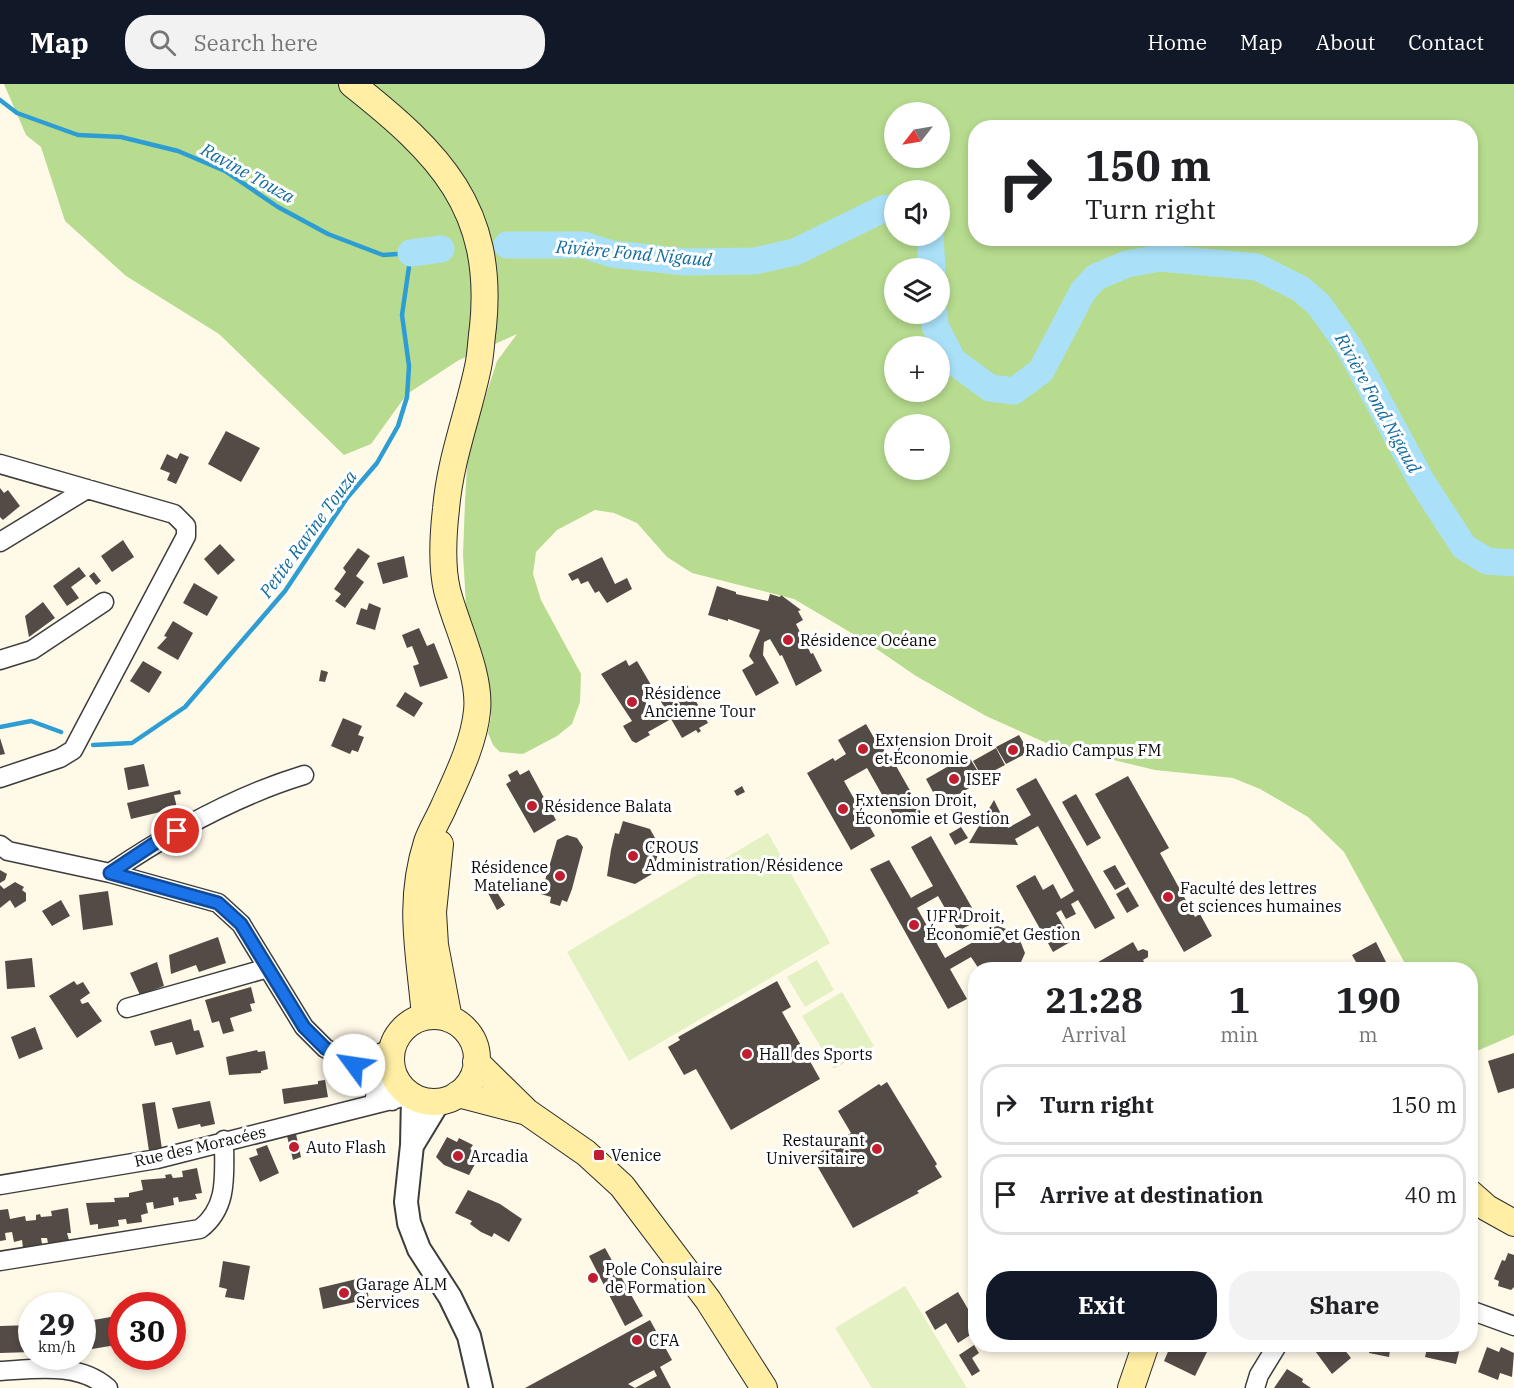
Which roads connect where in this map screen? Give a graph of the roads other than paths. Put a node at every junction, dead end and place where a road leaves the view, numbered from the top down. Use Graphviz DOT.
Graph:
graph roads {
  1 [pos="352,84"];
  2 [pos="0,464"];
  3 [pos="87,489"];
  4 [pos="0,542"];
  5 [pos="104,602"];
  6 [pos="0,660"];
  7 [pos="303,775"];
  8 [pos="0,778"];
  9 [pos="0,845"];
  10 [pos="110,873"];
  11 [pos="268,968"];
  12 [pos="127,1008"];
  13 [pos="437,1018"];
  14 [pos="392,1057"];
  15 [pos="476,1062"];
  16 [pos="354,1065"];
  17 [pos="399,1096"];
  18 [pos="449,1098"];
  19 [pos="527,1112"];
  20 [pos="224,1140"];
  21 [pos="412,1145"];
  22 [pos="0,1185"];
  23 [pos="1478,1201"];
  24 [pos="1478,1215"];
  25 [pos="1514,1224"];
  26 [pos="0,1261"];
  27 [pos="1478,1313"];
  28 [pos="1514,1326"];
  29 [pos="1143,1352"];
  30 [pos="1273,1352"];
  31 [pos="0,1371"];
  32 [pos="108,1388"];
  33 [pos="481,1388"];
  34 [pos="764,1388"];
  35 [pos="1131,1388"];
  36 [pos="1255,1388"];
  1 -- 13 [label="main road"];
  2 -- 3 [label="street"];
  3 -- 4 [label="street"];
  3 -- 8 [label="street"];
  5 -- 6 [label="street"];
  7 -- 10 [label="street"];
  9 -- 10 [label="street"];
  10 -- 11 [label="street"];
  11 -- 12 [label="street"];
  11 -- 16 [label="street"];
  13 -- 14 [label="main road"];
  13 -- 15 [label="main road"];
  14 -- 16 [label="street"];
  14 -- 17 [label="main road"];
  15 -- 18 [label="main road"];
  15 -- 19 [label="main road"];
  16 -- 17 [label="street"];
  17 -- 18 [label="main road"];
  17 -- 20 [label="street, Rue des Moracées"];
  17 -- 21 [label="street"];
  18 -- 19 [label="main road"];
  18 -- 21 [label="street"];
  19 -- 34 [label="main road"];
  20 -- 22 [label="street, Rue des Moracées"];
  20 -- 26 [label="street"];
  21 -- 33 [label="street"];
  23 -- 25 [label="main road"];
  24 -- 25 [label="main road"];
  27 -- 28 [label="street"];
  29 -- 35 [label="main road"];
  30 -- 36 [label="street"];
  31 -- 32 [label="street"];
}
